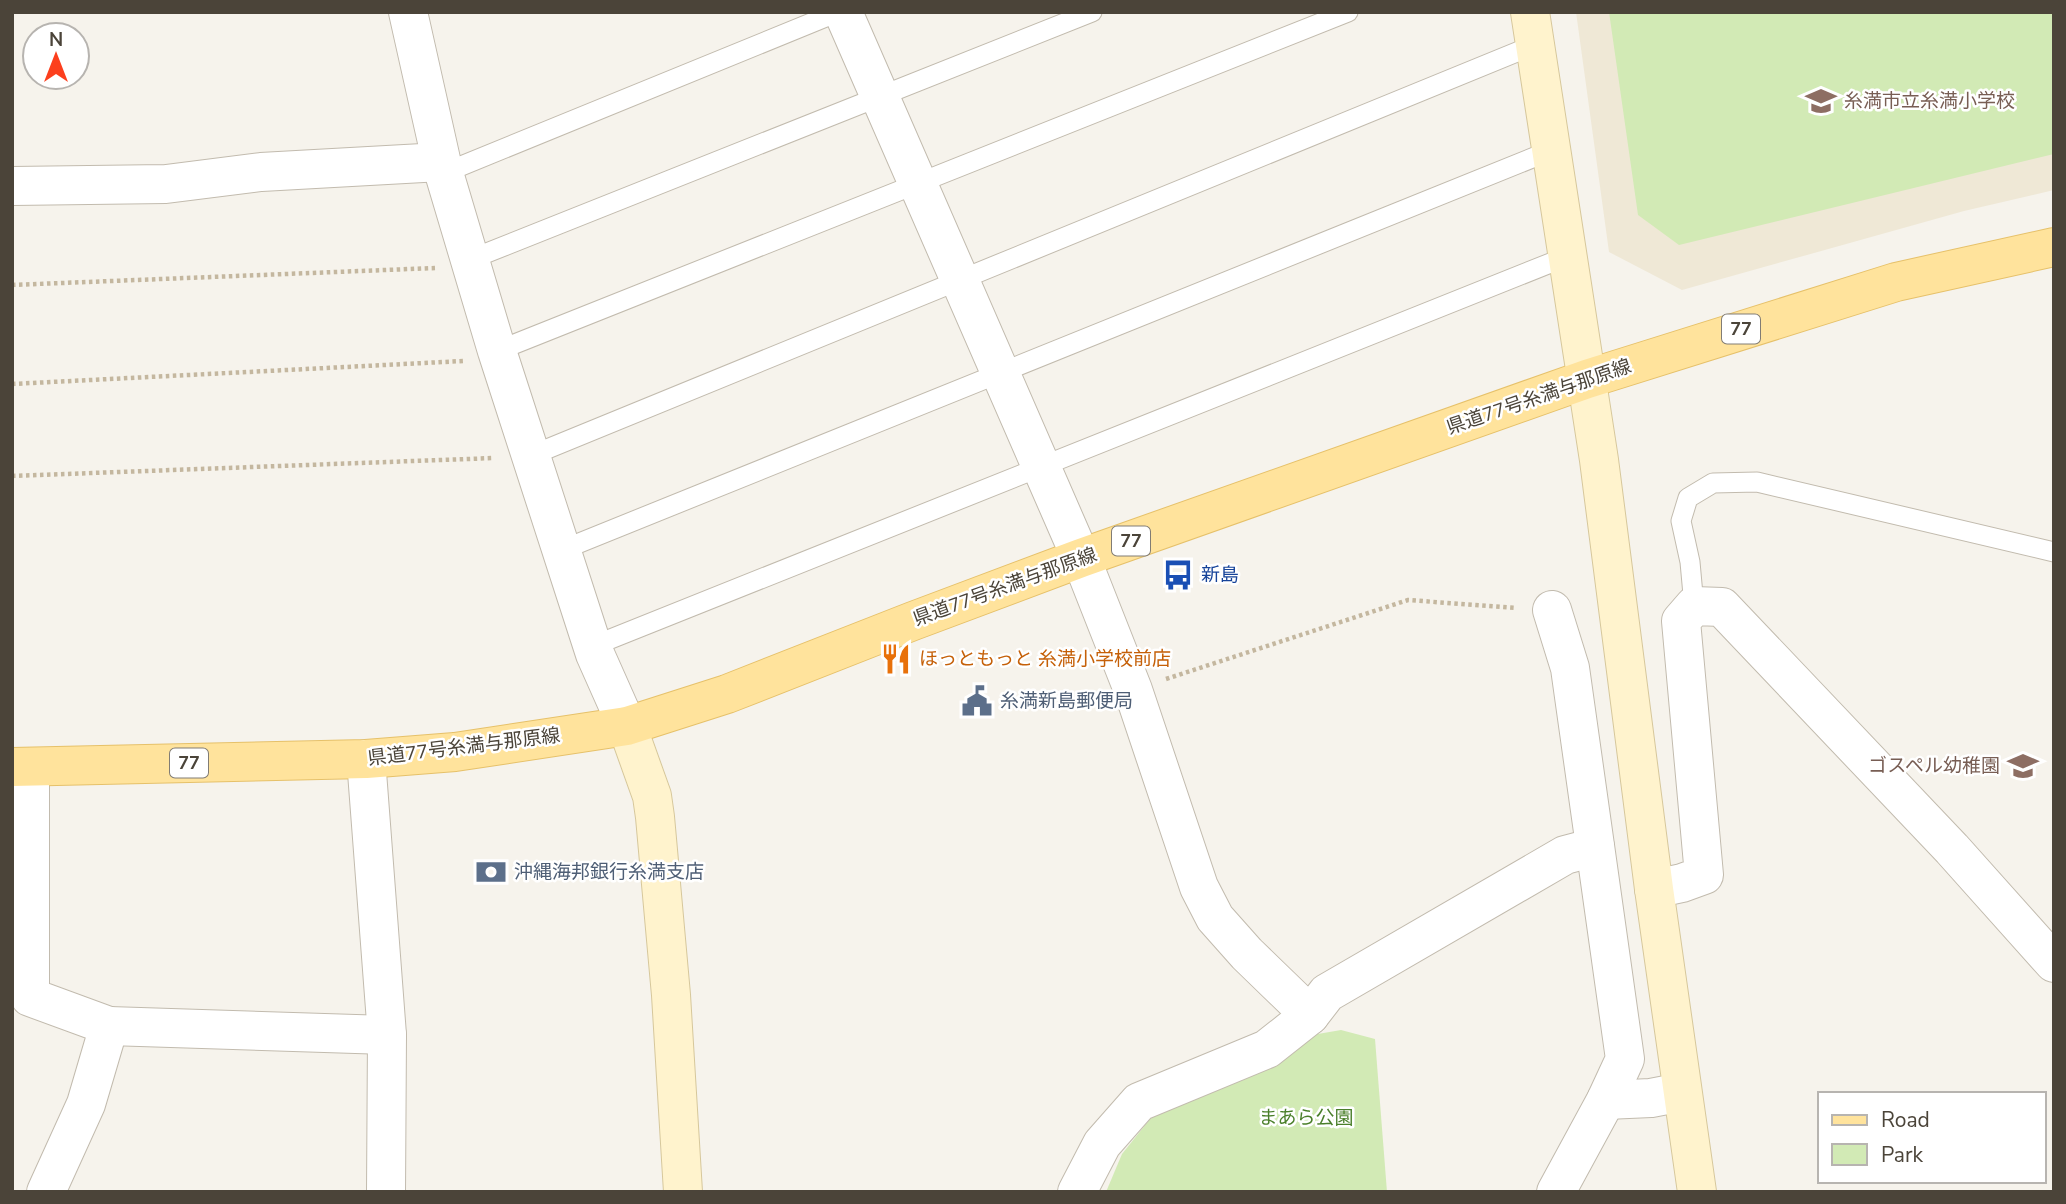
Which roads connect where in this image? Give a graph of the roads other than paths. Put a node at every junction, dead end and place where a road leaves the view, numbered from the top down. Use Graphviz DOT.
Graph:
graph roads {
  1 [pos="408,12"];
  2 [pos="841,12"];
  3 [pos="1092,12"];
  4 [pos="1348,12"];
  5 [pos="1532,29"];
  6 [pos="879,97"];
  7 [pos="1552,150"];
  8 [pos="442,168"];
  9 [pos="916,184"];
  10 [pos="12,186"];
  11 [pos="2054,247"];
  12 [pos="1568,256"];
  13 [pos="469,260"];
  14 [pos="960,281"];
  15 [pos="497,351"];
  16 [pos="1000,374"];
  17 [pos="1587,379"];
  18 [pos="530,456"];
  19 [pos="1040,466"];
  20 [pos="562,550"];
  21 [pos="2054,552"];
  22 [pos="1081,558"];
  23 [pos="1694,606"];
  24 [pos="1552,610"];
  25 [pos="593,646"];
  26 [pos="627,726"];
  27 [pos="366,759"];
  28 [pos="21,767"];
  29 [pos="1595,847"];
  30 [pos="1654,889"];
  31 [pos="2054,963"];
  32 [pos="1310,1015"];
  33 [pos="109,1026"];
  34 [pos="387,1035"];
  35 [pos="1682,1092"];
  36 [pos="1606,1100"];
  37 [pos="46,1192"];
  38 [pos="386,1192"];
  39 [pos="682,1192"];
  40 [pos="1077,1192"];
  41 [pos="1556,1192"];
  42 [pos="1697,1192"];
  1 -- 8 [label="street"];
  2 -- 6 [label="street"];
  2 -- 8 [label="lane"];
  3 -- 6 [label="lane"];
  4 -- 9 [label="lane"];
  5 -- 7 [label="street"];
  5 -- 14 [label="lane"];
  6 -- 9 [label="street"];
  6 -- 13 [label="lane"];
  7 -- 12 [label="street"];
  7 -- 16 [label="lane"];
  8 -- 10 [label="street"];
  8 -- 13 [label="street"];
  9 -- 14 [label="street"];
  9 -- 15 [label="lane"];
  11 -- 17 [label="main road, 県道77号糸満与那原線 / 77"];
  12 -- 17 [label="street"];
  12 -- 19 [label="lane"];
  13 -- 15 [label="street"];
  14 -- 16 [label="street"];
  14 -- 18 [label="lane"];
  15 -- 18 [label="street"];
  16 -- 19 [label="street"];
  16 -- 20 [label="lane"];
  17 -- 22 [label="main road, 県道77号糸満与那原線 / 77"];
  17 -- 30 [label="street"];
  18 -- 20 [label="street"];
  19 -- 22 [label="street"];
  19 -- 25 [label="lane"];
  20 -- 25 [label="street"];
  21 -- 23 [label="lane"];
  22 -- 26 [label="main road, 県道77号糸満与那原線 / 77"];
  22 -- 32 [label="street"];
  23 -- 30 [label="street"];
  23 -- 31 [label="street"];
  24 -- 29 [label="street"];
  25 -- 26 [label="street"];
  26 -- 27 [label="main road, 県道77号糸満与那原線 / 77"];
  26 -- 39 [label="street"];
  27 -- 28 [label="main road, 県道77号糸満与那原線 / 77"];
  27 -- 34 [label="street"];
  28 -- 33 [label="street"];
  29 -- 32 [label="street"];
  29 -- 36 [label="street"];
  30 -- 35 [label="street"];
  32 -- 40 [label="street"];
  33 -- 34 [label="street"];
  33 -- 37 [label="street"];
  34 -- 38 [label="street"];
  35 -- 36 [label="street"];
  35 -- 42 [label="street"];
  36 -- 41 [label="street"];
}
